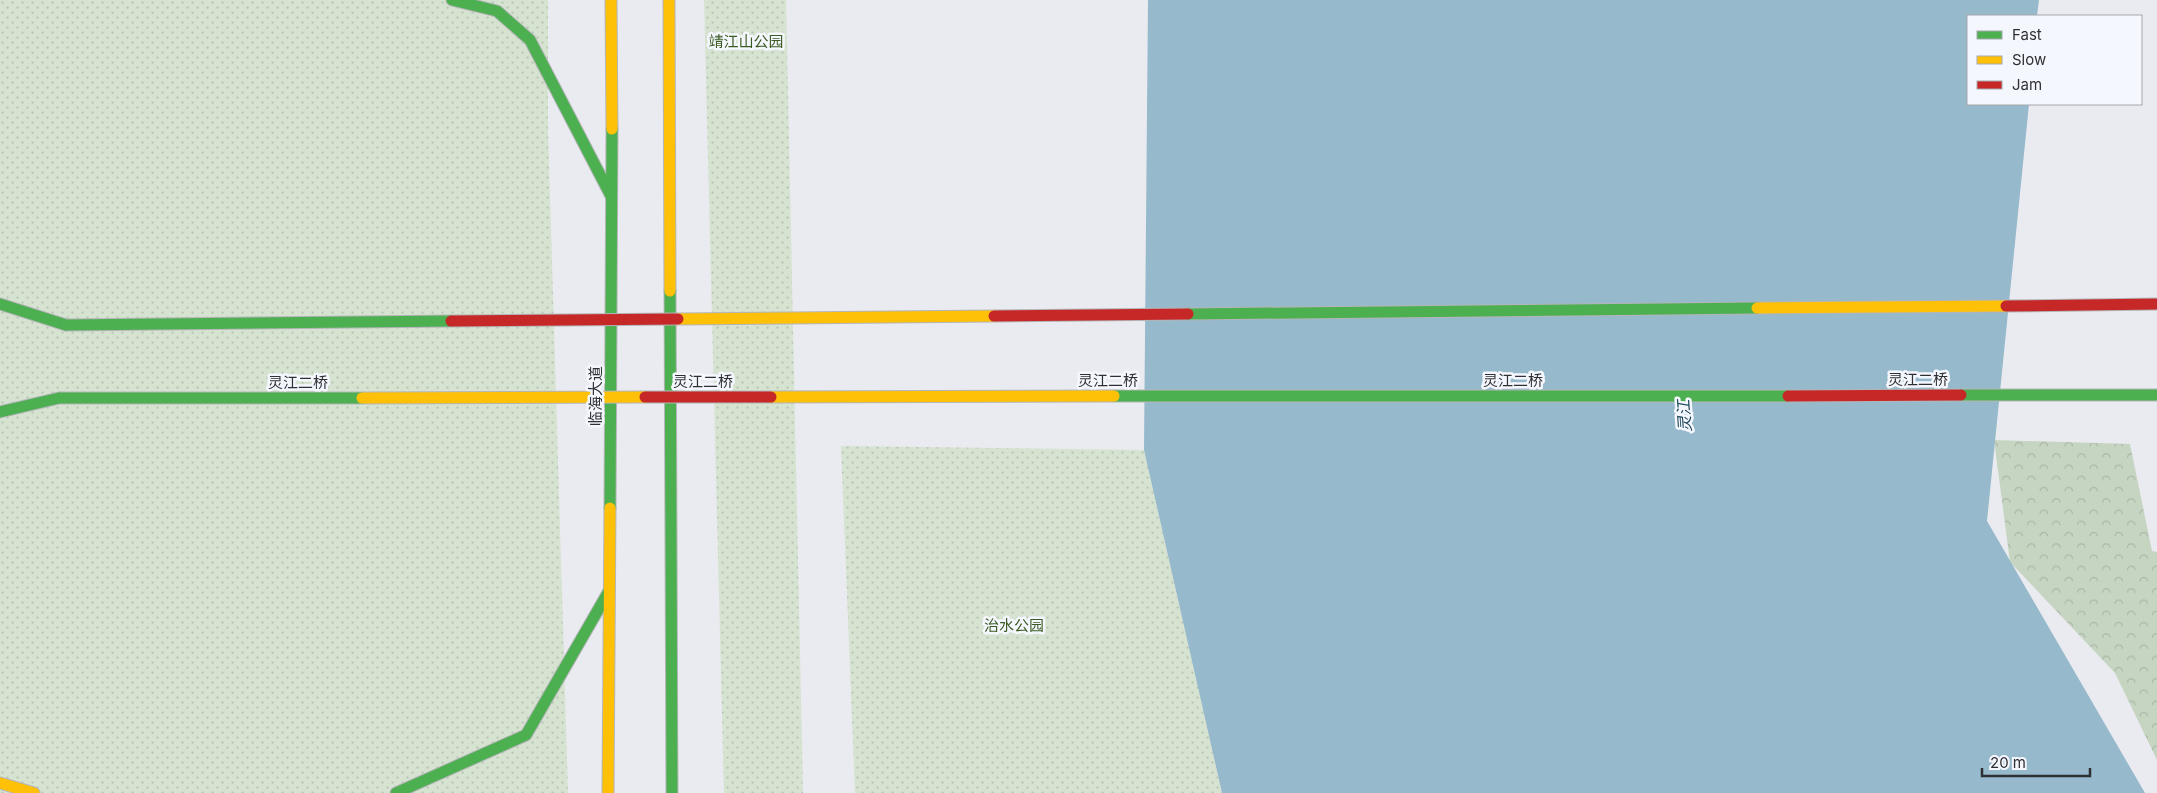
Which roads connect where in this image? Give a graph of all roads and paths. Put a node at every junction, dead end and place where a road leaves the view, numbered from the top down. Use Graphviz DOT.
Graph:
graph roads {
  1 [pos="452,0"];
  2 [pos="611,0"];
  3 [pos="669,0"];
  4 [pos="613,199"];
  5 [pos="0,304"];
  6 [pos="2157,304"];
  7 [pos="28,325"];
  8 [pos="66,325"];
  9 [pos="2157,395"];
  10 [pos="10,398"];
  11 [pos="59,398"];
  12 [pos="0,412"];
  13 [pos="610,590"];
  14 [pos="0,783"];
  15 [pos="34,793"];
  16 [pos="396,793"];
  17 [pos="608,793"];
  18 [pos="672,793"];
  1 -- 4 [label="main road"];
  2 -- 4 [label="main road, 临海大道"];
  3 -- 18 [label="main road"];
  4 -- 13 [label="main road, 临海大道"];
  5 -- 8 [label="main road"];
  6 -- 8 [label="main road, bridge"];
  7 -- 8 [label="main road"];
  9 -- 11 [label="main road, 灵江二桥, bridge"];
  10 -- 11 [label="main road"];
  11 -- 12 [label="main road"];
  13 -- 16 [label="main road"];
  13 -- 17 [label="main road, 临海大道"];
  14 -- 15 [label="main road"];
}
